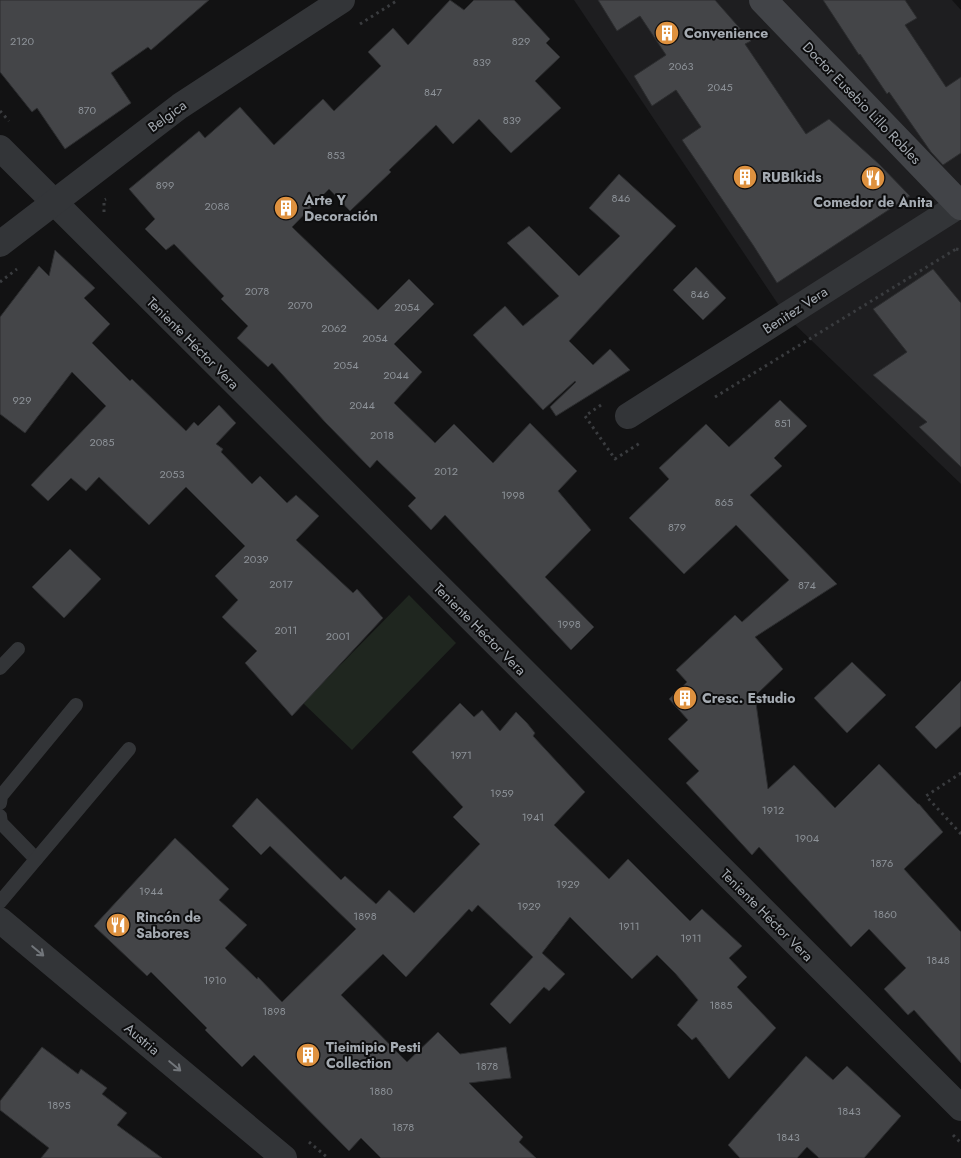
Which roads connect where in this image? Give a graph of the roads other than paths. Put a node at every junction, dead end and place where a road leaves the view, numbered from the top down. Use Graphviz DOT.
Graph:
graph roads {
  1 [pos="342,0"];
  2 [pos="763,0"];
  3 [pos="0,148"];
  4 [pos="54,203"];
  5 [pos="961,205"];
  6 [pos="0,244"];
  7 [pos="628,416"];
  8 [pos="18,649"];
  9 [pos="0,668"];
  10 [pos="76,705"];
  11 [pos="129,749"];
  12 [pos="0,803"];
  13 [pos="0,816"];
  14 [pos="36,859"];
  15 [pos="0,902"];
  16 [pos="0,920"];
  17 [pos="961,1108"];
  18 [pos="284,1158"];
  1 -- 4 [label="street, Belgica"];
  2 -- 5 [label="main road, Doctor Eusebio Lillo Robles"];
  3 -- 4 [label="street, Teniente Héctor Vera"];
  4 -- 6 [label="street, Belgica"];
  4 -- 17 [label="street, Teniente Héctor Vera"];
  5 -- 7 [label="street, Benitez Vera"];
  8 -- 9 [label="lane"];
  10 -- 12 [label="lane"];
  11 -- 14 [label="lane"];
  13 -- 14 [label="lane"];
  14 -- 15 [label="lane"];
  16 -- 18 [label="street, Austria, one-way"];
}
